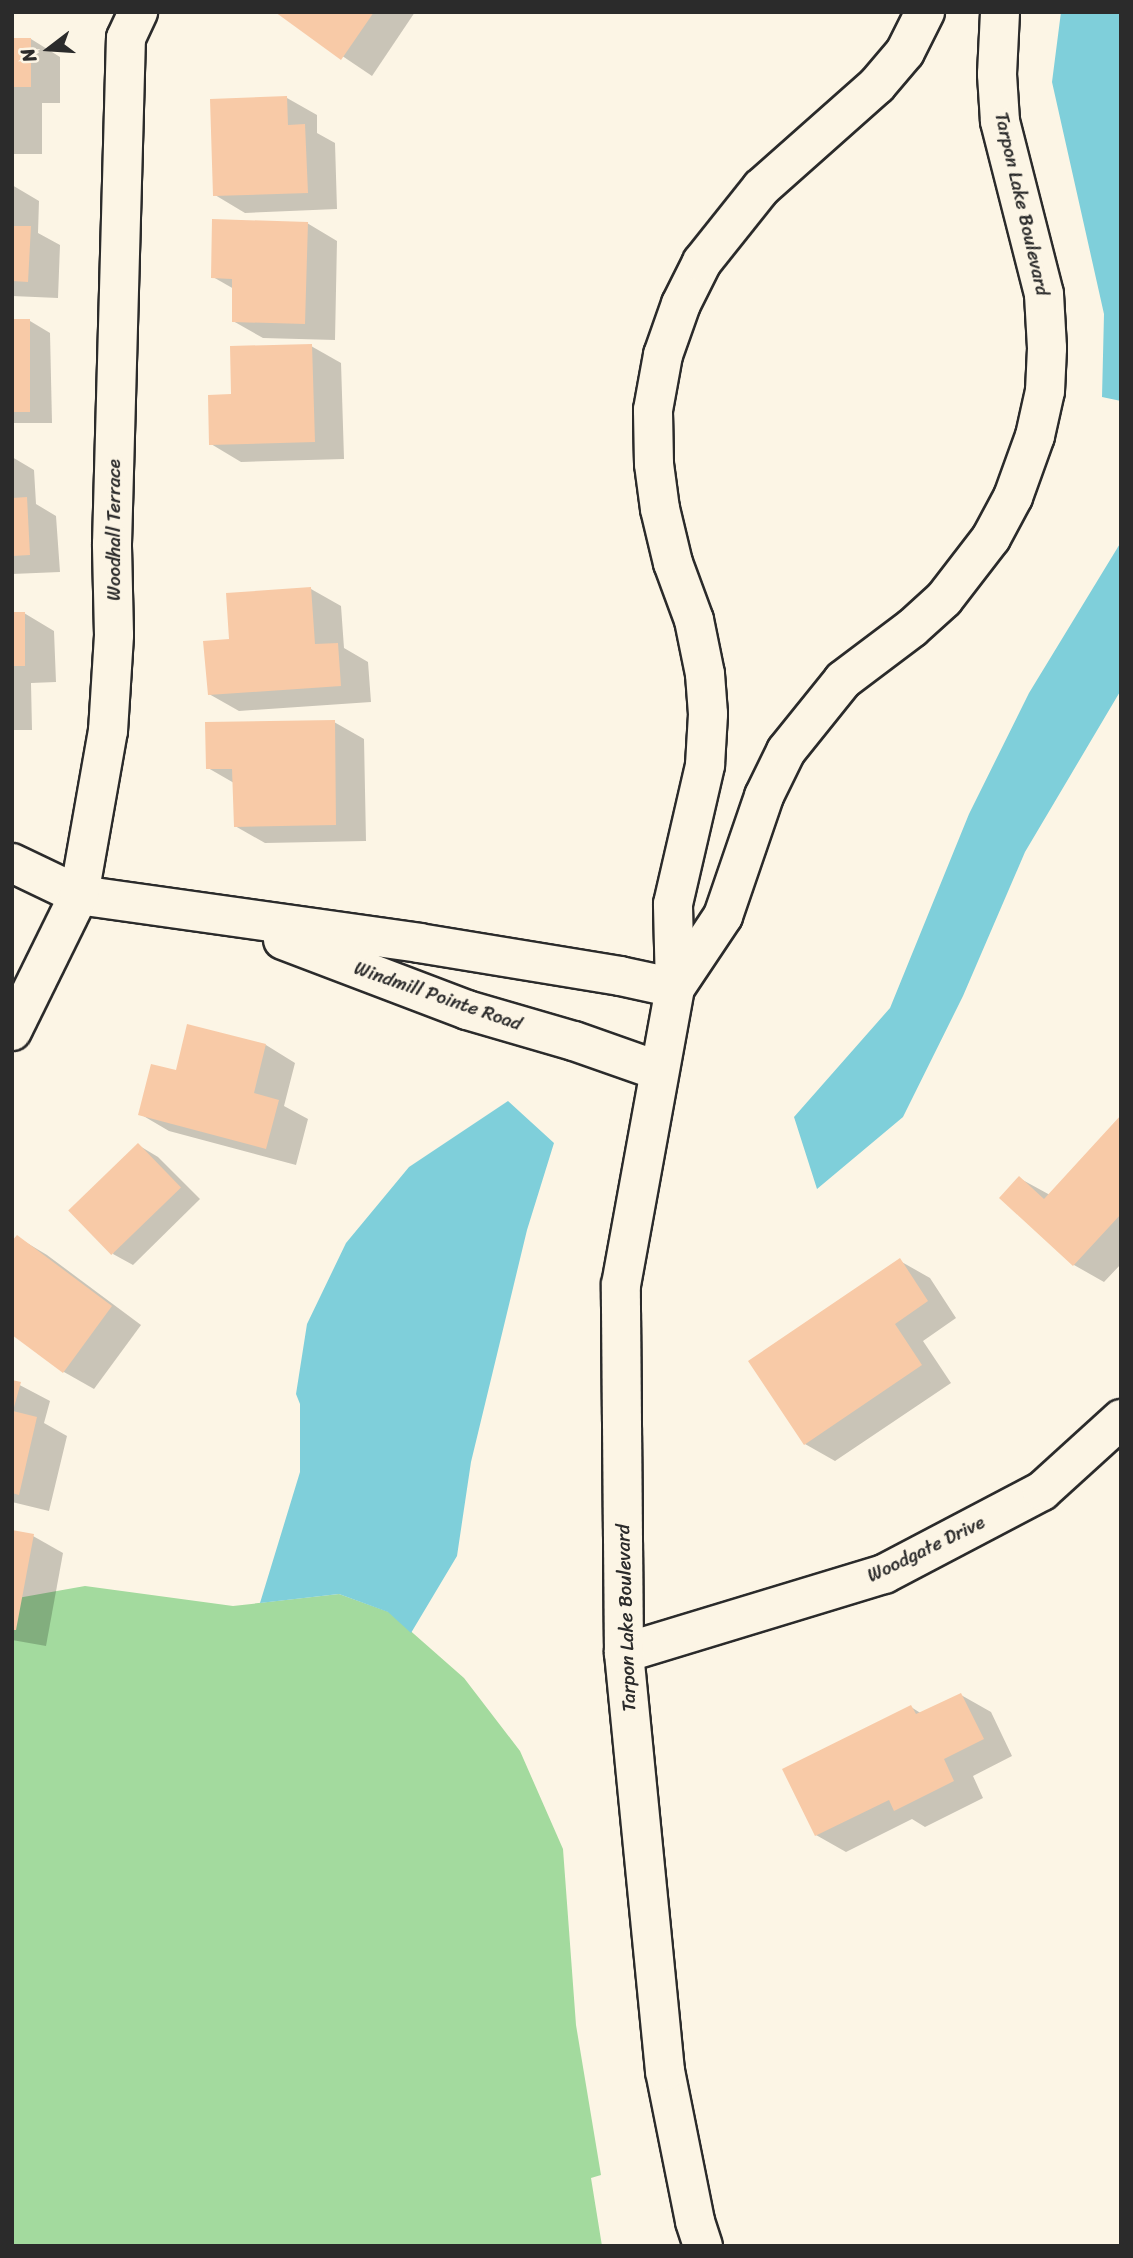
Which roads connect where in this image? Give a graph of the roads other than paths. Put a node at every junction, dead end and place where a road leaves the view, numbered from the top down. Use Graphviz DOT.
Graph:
graph roads {
  1 [pos="138,12"];
  2 [pos="925,12"];
  3 [pos="1000,12"];
  4 [pos="12,863"];
  5 [pos="79,895"];
  6 [pos="219,916"];
  7 [pos="675,988"];
  8 [pos="12,1031"];
  9 [pos="659,1071"];
  10 [pos="1121,1419"];
  11 [pos="624,1653"];
  12 [pos="703,2246"];
  1 -- 5 [label="street, Woodhall Terrace"];
  2 -- 7 [label="street, Tarpon Lake Boulevard"];
  3 -- 7 [label="street, Tarpon Lake Boulevard"];
  4 -- 5 [label="street, Windmill Pointe Road"];
  5 -- 6 [label="street, Windmill Pointe Road"];
  5 -- 8 [label="street, Woodhall Terrace"];
  6 -- 7 [label="street, Windmill Pointe Road"];
  6 -- 9 [label="street, Windmill Pointe Road"];
  7 -- 9 [label="street, Tarpon Lake Boulevard"];
  9 -- 11 [label="street, Tarpon Lake Boulevard"];
  10 -- 11 [label="street, Woodgate Drive"];
  11 -- 12 [label="street, Tarpon Lake Boulevard"];
}
